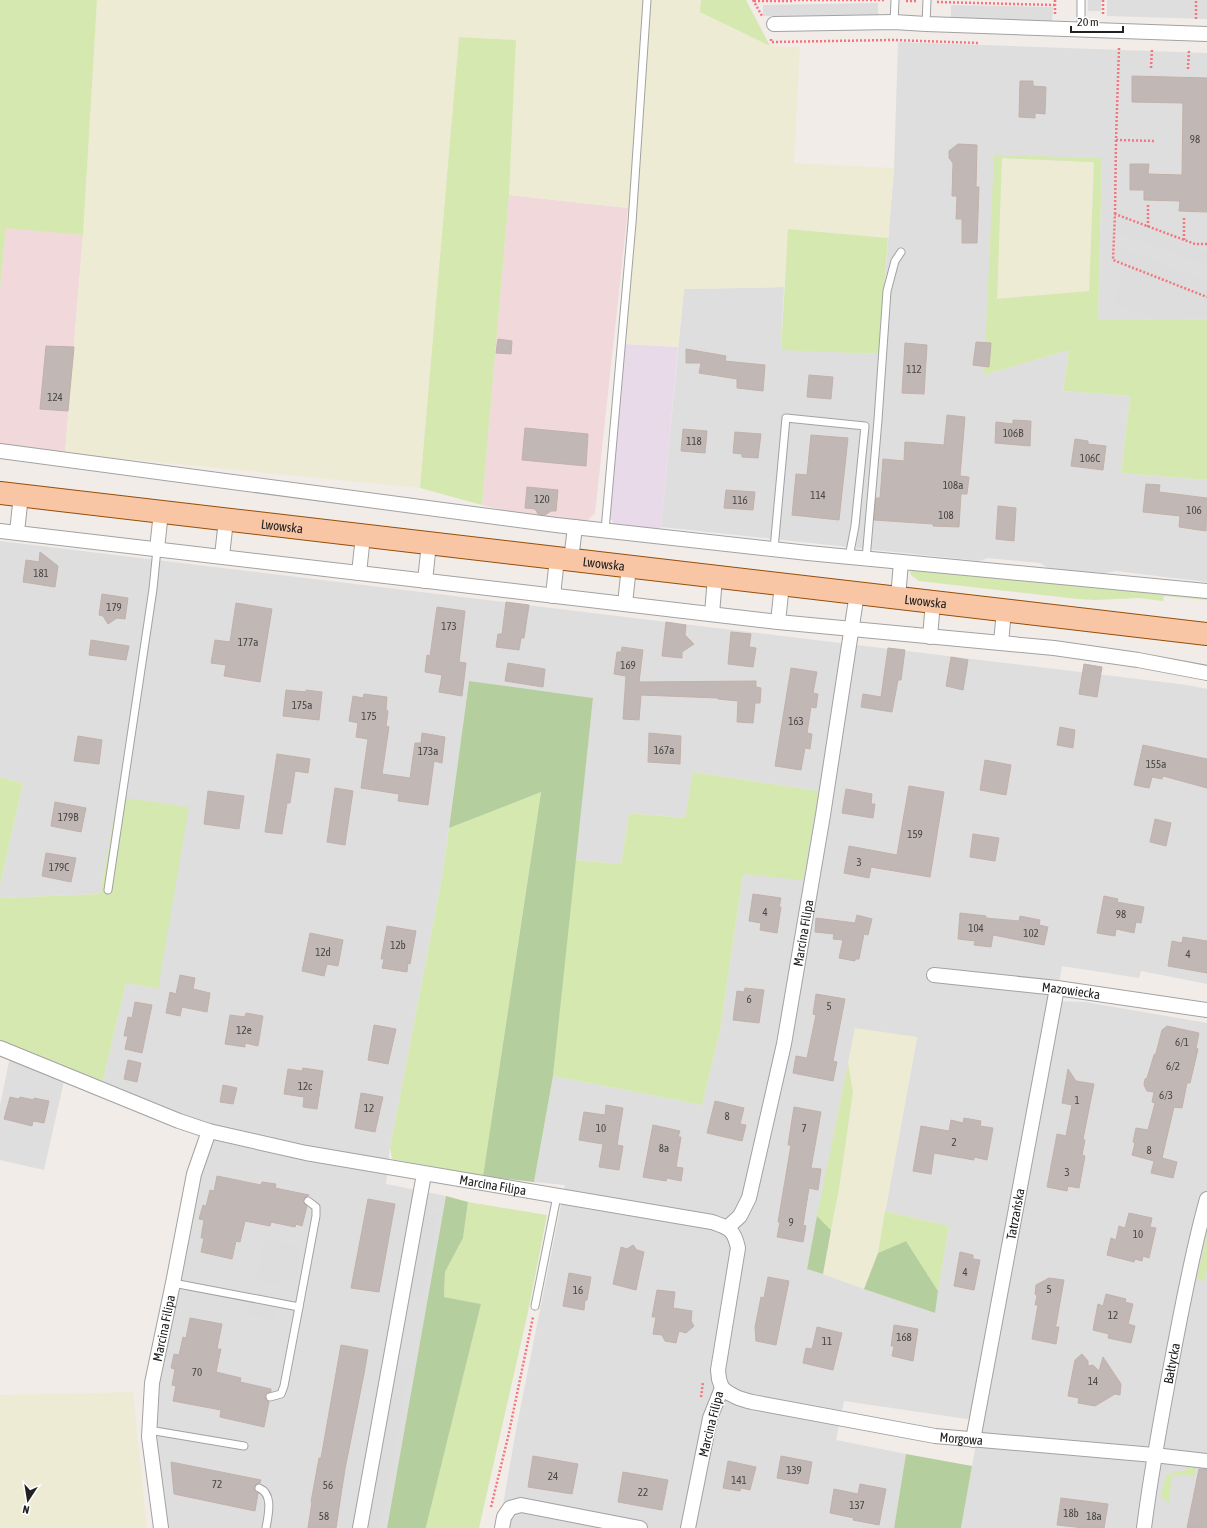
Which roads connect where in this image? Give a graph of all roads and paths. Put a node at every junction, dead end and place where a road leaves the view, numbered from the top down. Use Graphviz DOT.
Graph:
graph roads {
  1 [pos="647,0"];
  2 [pos="794,0"];
  3 [pos="895,0"];
  4 [pos="1009,0"];
  5 [pos="1081,0"];
  6 [pos="1196,0"];
  7 [pos="754,1"];
  8 [pos="927,1"];
  9 [pos="973,2"];
  10 [pos="1009,4"];
  11 [pos="1055,5"];
  12 [pos="1196,21"];
  13 [pos="894,22"];
  14 [pos="774,24"];
  15 [pos="926,24"];
  16 [pos="1081,30"];
  17 [pos="1207,34"];
  18 [pos="1119,48"];
  19 [pos="1152,49"];
  20 [pos="1189,50"];
  21 [pos="1151,68"];
  22 [pos="1188,69"];
  23 [pos="1116,140"];
  24 [pos="1155,141"];
  25 [pos="1148,205"];
  26 [pos="1115,214"];
  27 [pos="1184,217"];
  28 [pos="1148,226"];
  29 [pos="1184,240"];
  30 [pos="1207,244"];
  31 [pos="901,252"];
  32 [pos="1207,297"];
  33 [pos="0,451"];
  34 [pos="10,494"];
  35 [pos="161,512"];
  36 [pos="226,520"];
  37 [pos="575,526"];
  38 [pos="0,530"];
  39 [pos="605,530"];
  40 [pos="17,532"];
  41 [pos="363,536"];
  42 [pos="429,543"];
  43 [pos="157,549"];
  44 [pos="774,549"];
  45 [pos="222,556"];
  46 [pos="849,557"];
  47 [pos="564,559"];
  48 [pos="866,559"];
  49 [pos="901,562"];
  50 [pos="629,566"];
  51 [pos="359,573"];
  52 [pos="716,577"];
  53 [pos="425,581"];
  54 [pos="782,584"];
  55 [pos="1207,591"];
  56 [pos="857,593"];
  57 [pos="552,596"];
  58 [pos="898,598"];
  59 [pos="933,602"];
  60 [pos="625,604"];
  61 [pos="1004,610"];
  62 [pos="712,614"];
  63 [pos="778,622"];
  64 [pos="852,630"];
  65 [pos="1207,634"];
  66 [pos="930,637"];
  67 [pos="1001,643"];
  68 [pos="1207,673"];
  69 [pos="108,890"];
  70 [pos="934,975"];
  71 [pos="1057,988"];
  72 [pos="1207,1010"];
  73 [pos="0,1048"];
  74 [pos="208,1131"];
  75 [pos="424,1174"];
  76 [pos="557,1196"];
  77 [pos="1207,1199"];
  78 [pos="308,1202"];
  79 [pos="728,1228"];
  80 [pos="173,1283"];
  81 [pos="535,1306"];
  82 [pos="299,1308"];
  83 [pos="722,1388"];
  84 [pos="270,1397"];
  85 [pos="149,1430"];
  86 [pos="973,1440"];
  87 [pos="244,1446"];
  88 [pos="1154,1455"];
  89 [pos="1207,1461"];
  90 [pos="259,1488"];
  91 [pos="490,1510"];
  92 [pos="161,1528"];
  93 [pos="266,1528"];
  94 [pos="360,1528"];
  95 [pos="502,1528"];
  96 [pos="640,1528"];
  97 [pos="688,1528"];
  98 [pos="1144,1528"];
  1 -- 39 [label="lane"];
  2 -- 3 [label="path"];
  2 -- 7 [label="path"];
  3 -- 8 [label="path"];
  3 -- 13 [label="lane"];
  4 -- 10 [label="path"];
  5 -- 16 [label="lane"];
  6 -- 12 [label="path"];
  8 -- 9 [label="path"];
  8 -- 15 [label="lane"];
  9 -- 10 [label="path"];
  10 -- 11 [label="path"];
  13 -- 14 [label="street"];
  13 -- 15 [label="street"];
  15 -- 16 [label="street"];
  16 -- 17 [label="street"];
  18 -- 23 [label="path"];
  19 -- 21 [label="path"];
  20 -- 22 [label="path"];
  23 -- 24 [label="path"];
  23 -- 26 [label="path"];
  25 -- 28 [label="path"];
  26 -- 28 [label="path"];
  26 -- 32 [label="path"];
  27 -- 29 [label="path"];
  28 -- 29 [label="path"];
  29 -- 30 [label="path"];
  31 -- 48 [label="lane"];
  33 -- 37 [label="street"];
  34 -- 35 [label="main road, Lwowska"];
  34 -- 40 [label="street"];
  35 -- 36 [label="main road, Lwowska"];
  35 -- 43 [label="street"];
  36 -- 41 [label="main road, Lwowska"];
  36 -- 45 [label="street"];
  37 -- 39 [label="street"];
  37 -- 47 [label="street"];
  38 -- 40 [label="street"];
  39 -- 44 [label="street"];
  40 -- 43 [label="street"];
  41 -- 42 [label="main road, Lwowska"];
  41 -- 51 [label="street"];
  42 -- 47 [label="main road, Lwowska"];
  42 -- 53 [label="street"];
  43 -- 45 [label="street"];
  43 -- 69 [label="lane"];
  44 -- 46 [label="street"];
  44 -- 46 [label="lane"];
  45 -- 51 [label="street"];
  46 -- 48 [label="street"];
  47 -- 50 [label="main road, Lwowska"];
  47 -- 57 [label="street"];
  48 -- 49 [label="street"];
  49 -- 55 [label="street"];
  49 -- 58 [label="street"];
  50 -- 52 [label="main road, Lwowska"];
  50 -- 60 [label="street"];
  51 -- 53 [label="street"];
  52 -- 54 [label="main road, Lwowska"];
  52 -- 62 [label="street"];
  53 -- 57 [label="street"];
  54 -- 56 [label="main road, Lwowska"];
  54 -- 63 [label="street"];
  56 -- 58 [label="main road, Lwowska"];
  56 -- 64 [label="street, Marcina Filipa"];
  57 -- 60 [label="street"];
  58 -- 59 [label="main road, Lwowska"];
  59 -- 61 [label="main road, Lwowska"];
  59 -- 66 [label="street"];
  60 -- 62 [label="street"];
  61 -- 65 [label="main road, Lwowska"];
  61 -- 67 [label="street"];
  62 -- 63 [label="street"];
  63 -- 64 [label="street"];
  64 -- 66 [label="street"];
  64 -- 79 [label="street, Marcina Filipa"];
  66 -- 67 [label="street"];
  67 -- 68 [label="street"];
  70 -- 71 [label="street, Mazowiecka"];
  71 -- 72 [label="street, Mazowiecka"];
  71 -- 86 [label="street, Tatrzańska"];
  73 -- 74 [label="street, Marcina Filipa"];
  74 -- 75 [label="street, Marcina Filipa"];
  74 -- 80 [label="street, Marcina Filipa"];
  75 -- 76 [label="street, Marcina Filipa"];
  75 -- 94 [label="street"];
  76 -- 79 [label="street, Marcina Filipa"];
  76 -- 81 [label="lane"];
  77 -- 88 [label="street, Bałtycka"];
  78 -- 82 [label="lane"];
  79 -- 83 [label="street, Marcina Filipa"];
  80 -- 82 [label="lane"];
  80 -- 85 [label="street, Marcina Filipa"];
  81 -- 91 [label="path"];
  82 -- 84 [label="lane"];
  83 -- 86 [label="street, Morgowa"];
  83 -- 97 [label="street, Marcina Filipa"];
  85 -- 87 [label="lane"];
  85 -- 92 [label="street, Marcina Filipa"];
  86 -- 88 [label="street, Morgowa"];
  88 -- 89 [label="street, Morgowa"];
  88 -- 98 [label="street, Bałtycka"];
  90 -- 93 [label="lane"];
  95 -- 96 [label="street"];
}
